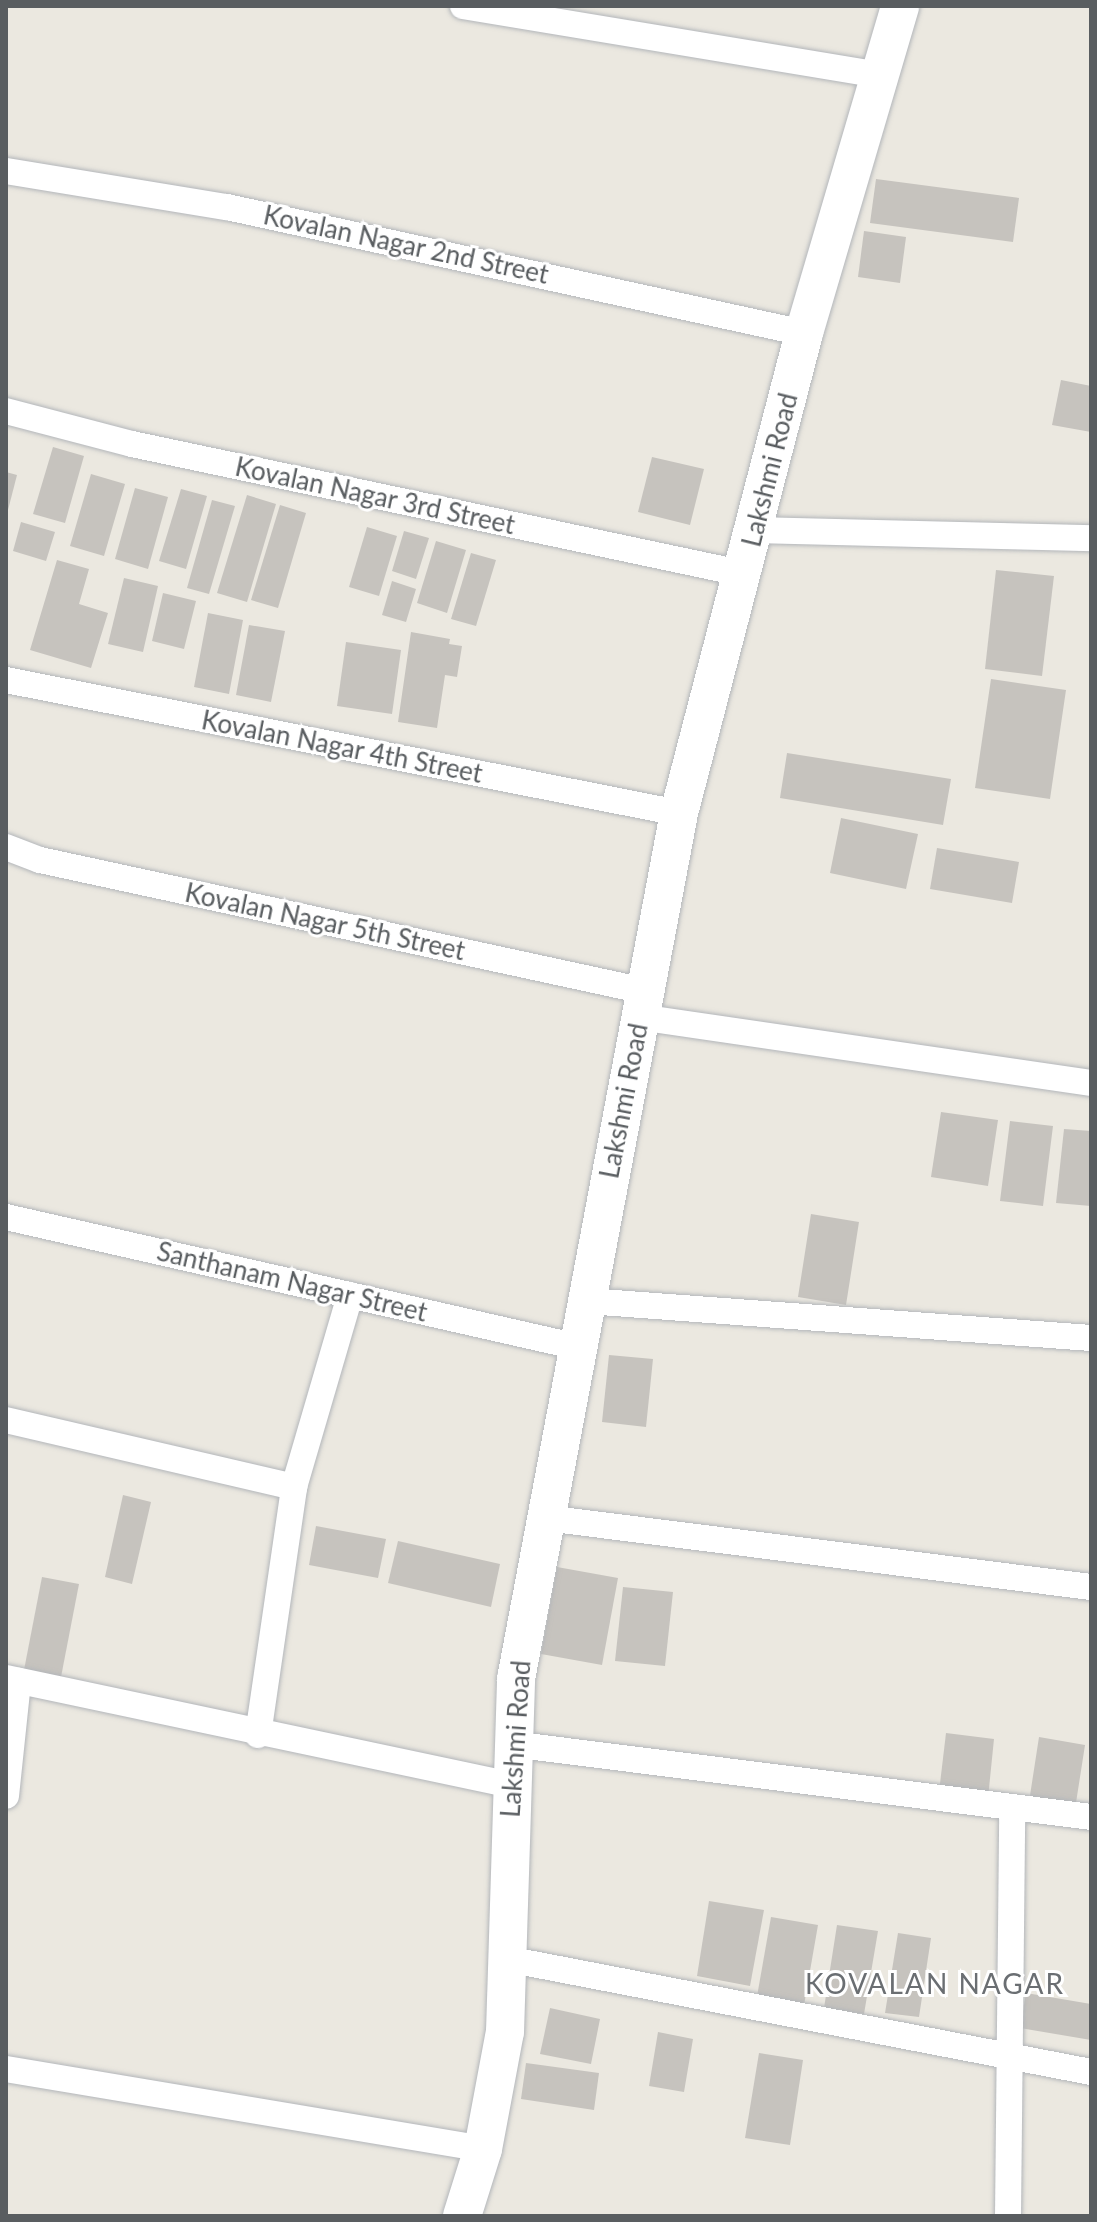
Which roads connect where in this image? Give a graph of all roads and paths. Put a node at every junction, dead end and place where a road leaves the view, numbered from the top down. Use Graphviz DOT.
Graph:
graph roads {
  1 [pos="463,6"];
  2 [pos="900,6"];
  3 [pos="881,75"];
  4 [pos="6,171"];
  5 [pos="804,333"];
  6 [pos="6,411"];
  7 [pos="756,530"];
  8 [pos="1091,538"];
  9 [pos="745,574"];
  10 [pos="6,680"];
  11 [pos="679,813"];
  12 [pos="6,847"];
  13 [pos="642,1004"];
  14 [pos="1091,1083"];
  15 [pos="6,1217"];
  16 [pos="350,1295"];
  17 [pos="587,1301"];
  18 [pos="1091,1338"];
  19 [pos="578,1347"];
  20 [pos="6,1420"];
  21 [pos="294,1487"];
  22 [pos="546,1518"];
  23 [pos="1091,1587"];
  24 [pos="12,1680"];
  25 [pos="258,1735"];
  26 [pos="511,1744"];
  27 [pos="511,1785"];
  28 [pos="6,1796"];
  29 [pos="1012,1807"];
  30 [pos="1091,1817"];
  31 [pos="507,1959"];
  32 [pos="1008,2056"];
  33 [pos="6,2069"];
  34 [pos="1091,2072"];
  35 [pos="483,2149"];
  36 [pos="462,2216"];
  37 [pos="1008,2216"];
  1 -- 3 [label="street"];
  2 -- 3 [label="street, Lakshmi Road"];
  3 -- 5 [label="street, Lakshmi Road"];
  4 -- 5 [label="street, Kovalan Nagar 2nd Street"];
  5 -- 7 [label="street, Lakshmi Road"];
  6 -- 9 [label="street, Kovalan Nagar 3rd Street"];
  7 -- 8 [label="street"];
  7 -- 9 [label="street, Lakshmi Road"];
  9 -- 11 [label="street, Lakshmi Road"];
  10 -- 11 [label="street, Kovalan Nagar 4th Street"];
  11 -- 13 [label="street, Lakshmi Road"];
  12 -- 13 [label="street, Kovalan Nagar 5th Street"];
  13 -- 14 [label="street, Kovalan Nagar 5th Street"];
  13 -- 17 [label="street, Lakshmi Road"];
  15 -- 16 [label="street, Santhanam Nagar Street"];
  16 -- 19 [label="street, Santhanam Nagar Street"];
  16 -- 21 [label="street"];
  17 -- 18 [label="street"];
  17 -- 19 [label="street, Lakshmi Road"];
  19 -- 22 [label="street, Lakshmi Road"];
  20 -- 21 [label="street"];
  21 -- 25 [label="street"];
  22 -- 23 [label="street"];
  22 -- 26 [label="street, Lakshmi Road"];
  24 -- 25 [label="street"];
  24 -- 28 [label="street"];
  25 -- 27 [label="street"];
  26 -- 27 [label="street, Lakshmi Road"];
  26 -- 29 [label="street"];
  27 -- 31 [label="street, Lakshmi Road"];
  29 -- 30 [label="street"];
  29 -- 32 [label="street"];
  31 -- 32 [label="street"];
  31 -- 35 [label="street, Lakshmi Road"];
  32 -- 34 [label="street"];
  32 -- 37 [label="street"];
  33 -- 35 [label="street"];
  35 -- 36 [label="street, Lakshmi Road"];
}
